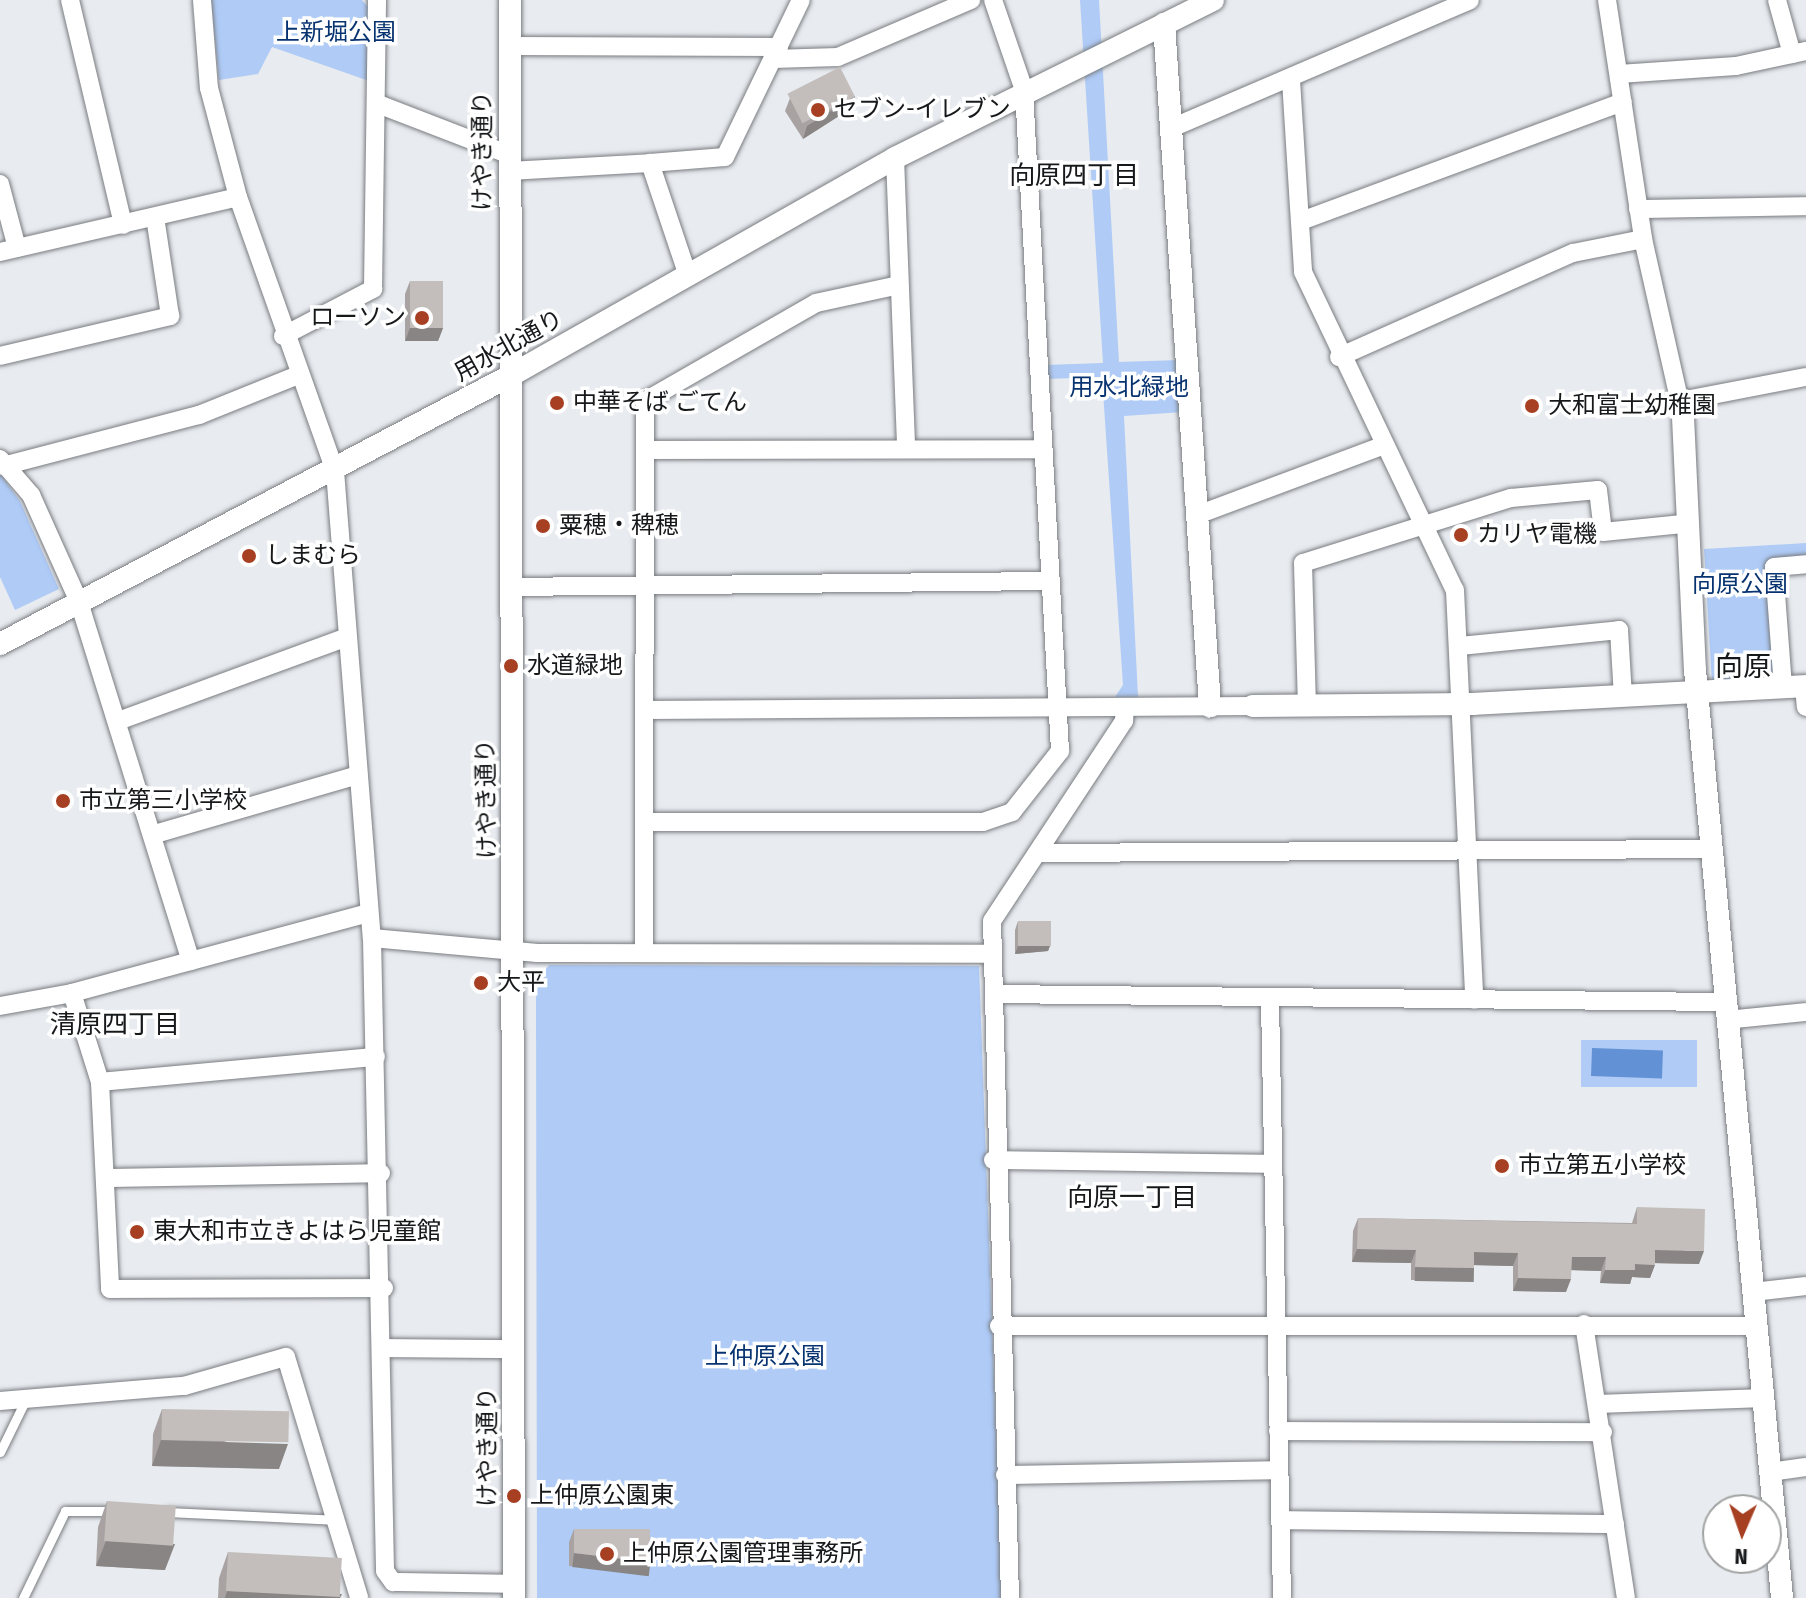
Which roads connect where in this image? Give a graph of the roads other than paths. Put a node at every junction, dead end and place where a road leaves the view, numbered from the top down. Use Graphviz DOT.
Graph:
graph roads {
  1 [pos="70,0"];
  2 [pos="202,0"];
  3 [pos="377,0"];
  4 [pos="510,0"];
  5 [pos="801,0"];
  6 [pos="971,0"];
  7 [pos="993,0"];
  8 [pos="1213,0"];
  9 [pos="1470,0"];
  10 [pos="1607,0"];
  11 [pos="1777,0"];
  12 [pos="1164,24"];
  13 [pos="510,46"];
  14 [pos="1799,52"];
  15 [pos="776,53"];
  16 [pos="1619,74"];
  17 [pos="1291,80"];
  18 [pos="1031,86"];
  19 [pos="1623,102"];
  20 [pos="378,104"];
  21 [pos="1174,127"];
  22 [pos="895,158"];
  23 [pos="510,163"];
  24 [pos="650,163"];
  25 [pos="0,184"];
  26 [pos="238,197"];
  27 [pos="1806,206"];
  28 [pos="1638,209"];
  29 [pos="155,217"];
  30 [pos="1301,221"];
  31 [pos="123,225"];
  32 [pos="1643,239"];
  33 [pos="8,250"];
  34 [pos="688,276"];
  35 [pos="899,285"];
  36 [pos="283,336"];
  37 [pos="0,356"];
  38 [pos="1339,357"];
  39 [pos="298,375"];
  40 [pos="508,377"];
  41 [pos="1806,377"];
  42 [pos="1682,409"];
  43 [pos="1385,445"];
  44 [pos="906,449"];
  45 [pos="1042,449"];
  46 [pos="645,450"];
  47 [pos="2,462"];
  48 [pos="335,471"];
  49 [pos="1200,514"];
  50 [pos="1421,523"];
  51 [pos="1683,524"];
  52 [pos="1806,564"];
  53 [pos="1048,581"];
  54 [pos="645,586"];
  55 [pos="509,587"];
  56 [pos="79,602"];
  57 [pos="347,637"];
  58 [pos="0,644"];
  59 [pos="1460,646"];
  60 [pos="1800,691"];
  61 [pos="1697,693"];
  62 [pos="1623,697"];
  63 [pos="1460,704"];
  64 [pos="1210,706"];
  65 [pos="1253,706"];
  66 [pos="1056,707"];
  67 [pos="1125,707"];
  68 [pos="1307,707"];
  69 [pos="645,710"];
  70 [pos="118,721"];
  71 [pos="358,775"];
  72 [pos="645,822"];
  73 [pos="155,834"];
  74 [pos="1712,849"];
  75 [pos="1037,853"];
  76 [pos="1466,855"];
  77 [pos="368,913"];
  78 [pos="372,938"];
  79 [pos="516,952"];
  80 [pos="644,952"];
  81 [pos="992,954"];
  82 [pos="191,961"];
  83 [pos="72,993"];
  84 [pos="994,994"];
  85 [pos="1474,1000"];
  86 [pos="1270,1001"];
  87 [pos="0,1006"];
  88 [pos="1725,1011"];
  89 [pos="1806,1012"];
  90 [pos="376,1057"];
  91 [pos="100,1082"];
  92 [pos="993,1160"];
  93 [pos="1273,1164"];
  94 [pos="381,1173"];
  95 [pos="105,1178"];
  96 [pos="1806,1286"];
  97 [pos="384,1288"];
  98 [pos="1753,1292"];
  99 [pos="1584,1324"];
  100 [pos="999,1326"];
  101 [pos="1276,1326"];
  102 [pos="1756,1326"];
  103 [pos="386,1348"];
  104 [pos="513,1349"];
  105 [pos="1763,1398"];
  106 [pos="0,1401"];
  107 [pos="25,1401"];
  108 [pos="1599,1404"];
  109 [pos="1278,1431"];
  110 [pos="1603,1432"];
  111 [pos="0,1452"];
  112 [pos="1806,1467"];
  113 [pos="1279,1470"];
  114 [pos="1770,1472"];
  115 [pos="1005,1475"];
  116 [pos="125,1511"];
  117 [pos="156,1512"];
  118 [pos="334,1520"];
  119 [pos="1280,1520"];
  120 [pos="1615,1524"];
  121 [pos="514,1591"];
  122 [pos="23,1598"];
  123 [pos="359,1598"];
  124 [pos="1010,1598"];
  125 [pos="1282,1598"];
  126 [pos="1626,1598"];
  127 [pos="1782,1598"];
  1 -- 31 [label="street"];
  2 -- 26 [label="street"];
  3 -- 20 [label="street"];
  4 -- 13 [label="street, けやき通り"];
  5 -- 15 [label="street"];
  6 -- 15 [label="street"];
  7 -- 18 [label="street"];
  8 -- 12 [label="street, 用水北通り"];
  9 -- 17 [label="street"];
  10 -- 16 [label="street"];
  11 -- 14 [label="street"];
  12 -- 18 [label="street, 用水北通り"];
  12 -- 21 [label="street"];
  13 -- 15 [label="street"];
  13 -- 23 [label="street, けやき通り"];
  14 -- 16 [label="street"];
  15 -- 24 [label="street"];
  16 -- 19 [label="street"];
  17 -- 21 [label="street"];
  17 -- 30 [label="street"];
  18 -- 22 [label="street, 用水北通り"];
  18 -- 45 [label="street"];
  19 -- 28 [label="street"];
  19 -- 30 [label="street"];
  20 -- 23 [label="street"];
  20 -- 36 [label="street"];
  21 -- 49 [label="street"];
  22 -- 34 [label="street, 用水北通り"];
  22 -- 35 [label="street"];
  23 -- 24 [label="street"];
  23 -- 40 [label="street, けやき通り"];
  24 -- 34 [label="street"];
  25 -- 33 [label="street"];
  26 -- 29 [label="street"];
  26 -- 36 [label="street"];
  27 -- 28 [label="street"];
  28 -- 32 [label="street"];
  29 -- 31 [label="street"];
  29 -- 37 [label="street"];
  30 -- 38 [label="street"];
  31 -- 33 [label="street"];
  32 -- 38 [label="street"];
  32 -- 42 [label="street"];
  34 -- 40 [label="street, 用水北通り"];
  35 -- 44 [label="street"];
  35 -- 46 [label="street"];
  36 -- 39 [label="street"];
  38 -- 43 [label="street"];
  39 -- 47 [label="street"];
  39 -- 48 [label="street"];
  40 -- 48 [label="street, 用水北通り"];
  40 -- 55 [label="street, けやき通り"];
  41 -- 42 [label="street"];
  42 -- 51 [label="street"];
  43 -- 49 [label="street"];
  43 -- 50 [label="street"];
  44 -- 45 [label="street"];
  44 -- 46 [label="street"];
  45 -- 53 [label="street"];
  46 -- 54 [label="street"];
  47 -- 56 [label="street"];
  48 -- 56 [label="street, 用水北通り"];
  48 -- 57 [label="street"];
  49 -- 64 [label="street"];
  50 -- 51 [label="street"];
  50 -- 59 [label="street"];
  50 -- 68 [label="street"];
  51 -- 61 [label="street"];
  52 -- 60 [label="street"];
  53 -- 54 [label="street"];
  53 -- 66 [label="street"];
  54 -- 55 [label="street"];
  54 -- 69 [label="street"];
  55 -- 79 [label="street, けやき通り"];
  56 -- 58 [label="street, 用水北通り"];
  56 -- 70 [label="street"];
  57 -- 70 [label="street"];
  57 -- 71 [label="street"];
  59 -- 62 [label="street"];
  59 -- 63 [label="street"];
  60 -- 61 [label="street"];
  61 -- 62 [label="street"];
  61 -- 74 [label="street"];
  62 -- 63 [label="street"];
  63 -- 68 [label="street"];
  63 -- 76 [label="street"];
  64 -- 65 [label="street"];
  64 -- 67 [label="street"];
  65 -- 68 [label="street"];
  66 -- 67 [label="street"];
  66 -- 69 [label="street"];
  66 -- 72 [label="street"];
  67 -- 75 [label="street"];
  69 -- 72 [label="street"];
  70 -- 73 [label="street"];
  71 -- 73 [label="street"];
  71 -- 77 [label="street"];
  72 -- 80 [label="street"];
  73 -- 82 [label="street"];
  74 -- 76 [label="street"];
  74 -- 88 [label="street"];
  75 -- 76 [label="street"];
  75 -- 81 [label="street"];
  76 -- 85 [label="street"];
  77 -- 78 [label="street"];
  77 -- 82 [label="street"];
  78 -- 79 [label="street"];
  78 -- 90 [label="street"];
  79 -- 80 [label="street"];
  79 -- 104 [label="street, けやき通り"];
  80 -- 81 [label="street"];
  81 -- 84 [label="street"];
  82 -- 83 [label="street"];
  83 -- 87 [label="street"];
  83 -- 91 [label="street"];
  84 -- 86 [label="street"];
  84 -- 92 [label="street"];
  85 -- 86 [label="street"];
  85 -- 88 [label="street"];
  86 -- 93 [label="street"];
  88 -- 89 [label="street"];
  88 -- 98 [label="street"];
  90 -- 91 [label="street"];
  90 -- 94 [label="street"];
  91 -- 95 [label="street"];
  92 -- 93 [label="street"];
  92 -- 100 [label="street"];
  93 -- 101 [label="street"];
  94 -- 95 [label="street"];
  94 -- 97 [label="street"];
  95 -- 97 [label="street"];
  96 -- 98 [label="street"];
  97 -- 103 [label="street"];
  98 -- 102 [label="street"];
  99 -- 101 [label="street"];
  99 -- 102 [label="street"];
  99 -- 108 [label="street"];
  100 -- 101 [label="street"];
  100 -- 115 [label="street"];
  101 -- 109 [label="street"];
  102 -- 105 [label="street"];
  103 -- 104 [label="street"];
  103 -- 121 [label="street"];
  104 -- 121 [label="street, けやき通り"];
  105 -- 108 [label="street"];
  105 -- 114 [label="street"];
  106 -- 107 [label="street"];
  107 -- 111 [label="lane"];
  107 -- 118 [label="street"];
  108 -- 110 [label="street"];
  109 -- 110 [label="street"];
  109 -- 113 [label="street"];
  110 -- 120 [label="street"];
  112 -- 114 [label="street"];
  113 -- 115 [label="street"];
  113 -- 119 [label="street"];
  114 -- 127 [label="street"];
  115 -- 124 [label="street"];
  116 -- 122 [label="lane"];
  117 -- 118 [label="lane"];
  118 -- 123 [label="street"];
  119 -- 120 [label="street"];
  119 -- 125 [label="street"];
  120 -- 126 [label="street"];
}
